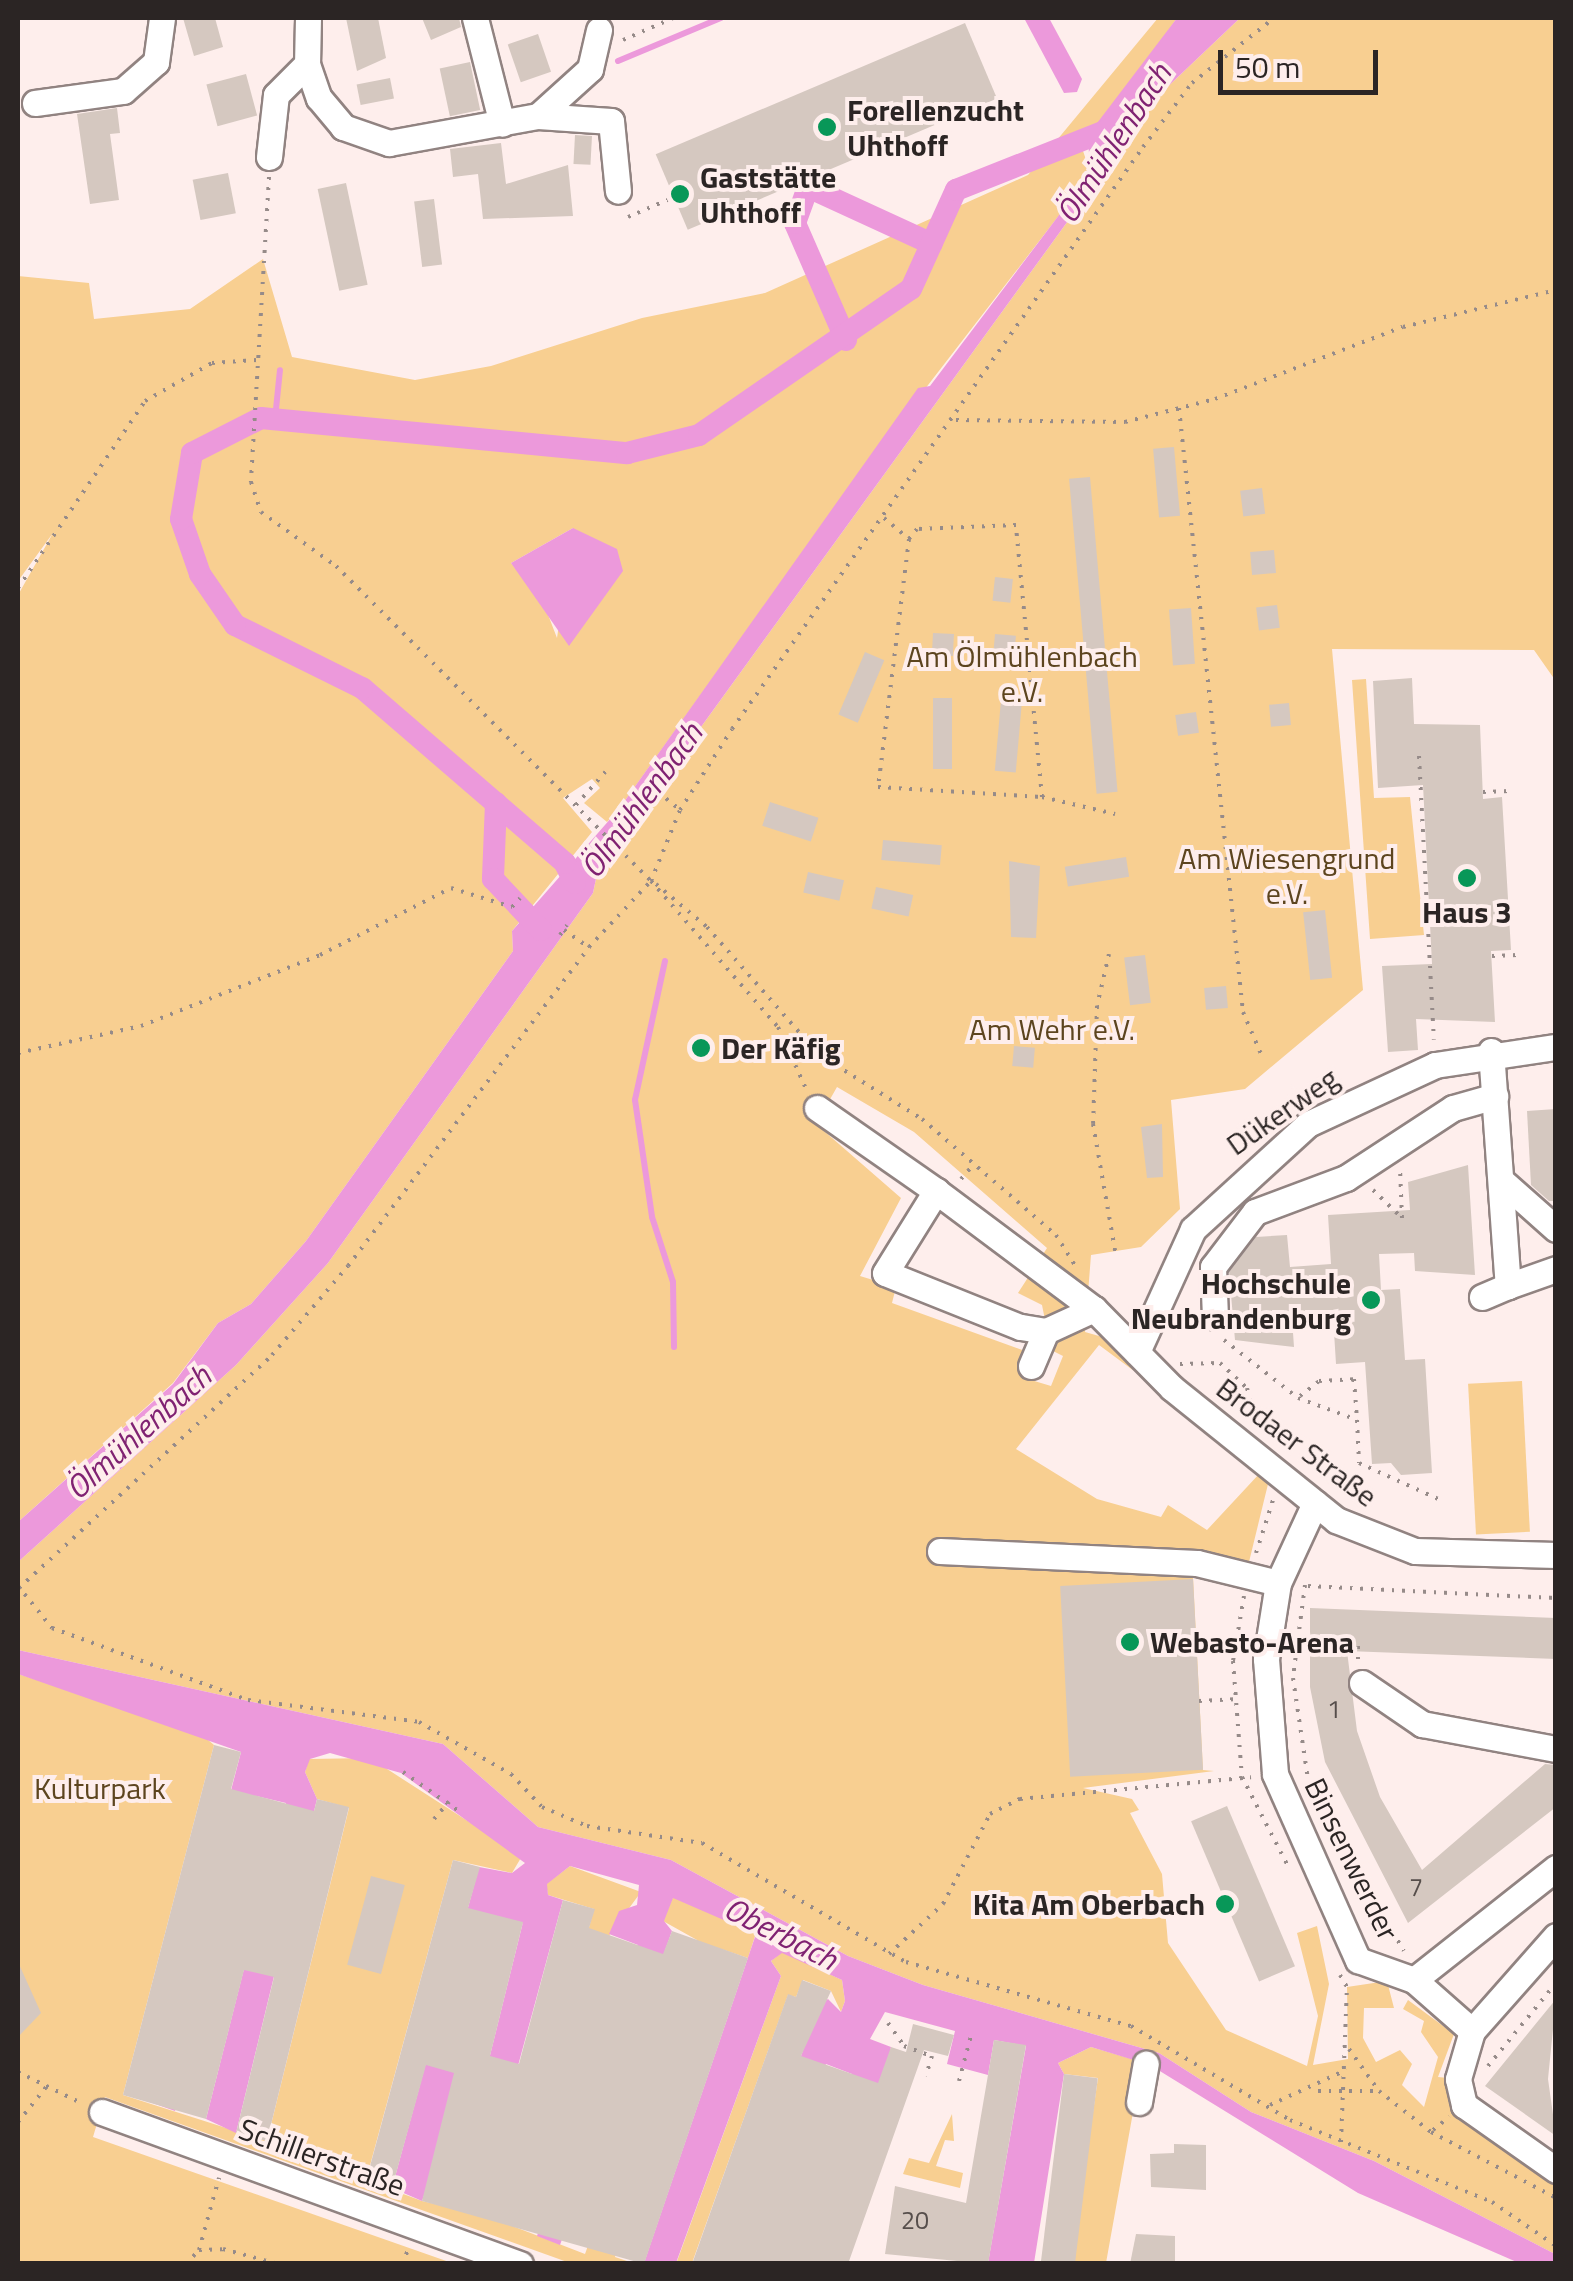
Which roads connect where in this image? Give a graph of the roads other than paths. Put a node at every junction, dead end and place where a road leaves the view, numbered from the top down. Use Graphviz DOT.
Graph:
graph roads {
  1 [pos="162,18"];
  2 [pos="308,18"];
  3 [pos="475,18"];
  4 [pos="598,39"];
  5 [pos="307,64"];
  6 [pos="35,103"];
  7 [pos="538,116"];
  8 [pos="502,124"];
  9 [pos="269,158"];
  10 [pos="618,191"];
  11 [pos="1556,1047"];
  12 [pos="1491,1051"];
  13 [pos="1495,1096"];
  14 [pos="817,1108"];
  15 [pos="1503,1182"];
  16 [pos="936,1191"];
  17 [pos="1556,1228"];
  18 [pos="1556,1269"];
  19 [pos="1508,1286"];
  20 [pos="1482,1297"];
  21 [pos="1094,1309"];
  22 [pos="1216,1317"];
  23 [pos="1046,1330"];
  24 [pos="1137,1352"];
  25 [pos="1032,1366"];
  26 [pos="1315,1503"];
  27 [pos="940,1551"];
  28 [pos="1556,1555"];
  29 [pos="1278,1583"];
  30 [pos="1362,1683"];
  31 [pos="1556,1749"];
  32 [pos="1556,1868"];
  33 [pos="1556,1936"];
  34 [pos="1417,1978"];
  35 [pos="1472,2031"];
  36 [pos="1146,2064"];
  37 [pos="1140,2102"];
  38 [pos="102,2112"];
  39 [pos="1556,2170"];
  40 [pos="520,2264"];
  1 -- 6 [label="street"];
  2 -- 5 [label="street"];
  3 -- 8 [label="street"];
  4 -- 7 [label="street"];
  5 -- 8 [label="street"];
  5 -- 9 [label="street"];
  7 -- 8 [label="street"];
  7 -- 10 [label="street"];
  11 -- 12 [label="street, Dükerweg"];
  12 -- 13 [label="street"];
  12 -- 24 [label="street, Dükerweg"];
  13 -- 15 [label="street"];
  13 -- 22 [label="street"];
  14 -- 16 [label="street, Brodaer Straße"];
  15 -- 17 [label="street"];
  15 -- 19 [label="street"];
  16 -- 21 [label="street, Brodaer Straße"];
  16 -- 23 [label="street"];
  18 -- 19 [label="street"];
  19 -- 20 [label="street"];
  21 -- 23 [label="street"];
  21 -- 24 [label="street, Brodaer Straße"];
  23 -- 25 [label="street"];
  24 -- 26 [label="street, Brodaer Straße"];
  26 -- 28 [label="street, Brodaer Straße"];
  26 -- 29 [label="street, Binsenwerder"];
  27 -- 29 [label="street"];
  29 -- 34 [label="street, Binsenwerder"];
  30 -- 31 [label="street"];
  32 -- 34 [label="street"];
  33 -- 35 [label="street"];
  34 -- 35 [label="street"];
  35 -- 39 [label="street"];
  36 -- 37 [label="street"];
  38 -- 40 [label="street, Schillerstraße"];
}
